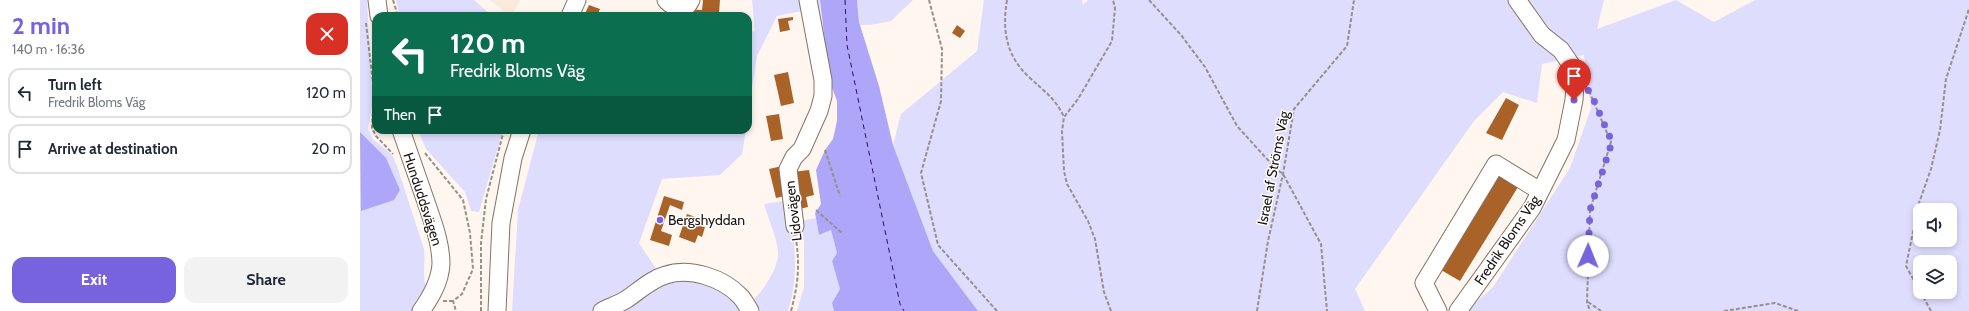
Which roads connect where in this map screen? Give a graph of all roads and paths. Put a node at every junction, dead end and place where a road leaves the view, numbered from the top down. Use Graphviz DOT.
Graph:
graph roads {
  1 [pos="377,0"];
  2 [pos="393,0"];
  3 [pos="577,0"];
  4 [pos="666,0"];
  5 [pos="691,0"];
  6 [pos="808,0"];
  7 [pos="929,0"];
  8 [pos="1007,0"];
  9 [pos="1113,0"];
  10 [pos="1149,0"];
  11 [pos="1354,0"];
  12 [pos="1517,0"];
  13 [pos="1969,9"];
  14 [pos="378,12"];
  15 [pos="397,12"];
  16 [pos="572,12"];
  17 [pos="1588,90"];
  18 [pos="1064,117"];
  19 [pos="402,134"];
  20 [pos="521,134"];
  21 [pos="422,150"];
  22 [pos="825,150"];
  23 [pos="1283,174"];
  24 [pos="1540,191"];
  25 [pos="840,196"];
  26 [pos="816,210"];
  27 [pos="795,226"];
  28 [pos="843,234"];
  29 [pos="438,300"];
  30 [pos="453,301"];
  31 [pos="1587,302"];
  32 [pos="421,311"];
  33 [pos="456,311"];
  34 [pos="497,311"];
  35 [pos="602,311"];
  36 [pos="750,311"];
  37 [pos="791,311"];
  38 [pos="997,311"];
  39 [pos="1111,311"];
  40 [pos="1258,311"];
  41 [pos="1327,311"];
  42 [pos="1438,311"];
  43 [pos="1458,311"];
  44 [pos="1590,311"];
  45 [pos="1601,311"];
  46 [pos="1724,311"];
  47 [pos="1798,311"];
  48 [pos="1931,311"];
  1 -- 14 [label="street"];
  2 -- 15 [label="path"];
  3 -- 16 [label="street"];
  4 -- 5 [label="street"];
  6 -- 27 [label="street, Lidovägen"];
  7 -- 38 [label="path"];
  8 -- 18 [label="path"];
  9 -- 18 [label="path"];
  10 -- 23 [label="path"];
  11 -- 23 [label="path, Israel af Ströms Väg"];
  12 -- 24 [label="street, Fredrik Bloms Väg"];
  13 -- 48 [label="path"];
  17 -- 31 [label="path"];
  18 -- 39 [label="path"];
  19 -- 32 [label="street, Hunduddsvägen"];
  20 -- 34 [label="street"];
  21 -- 30 [label="path"];
  22 -- 25 [label="path"];
  23 -- 40 [label="path, Israel af Ströms Väg"];
  23 -- 41 [label="path"];
  24 -- 42 [label="street"];
  24 -- 43 [label="street, Fredrik Bloms Väg"];
  26 -- 28 [label="path"];
  27 -- 37 [label="path, Lidovägen"];
  29 -- 30 [label="path"];
  30 -- 33 [label="path"];
  31 -- 44 [label="path"];
  31 -- 45 [label="path"];
  35 -- 36 [label="street"];
  46 -- 47 [label="path"];
}
